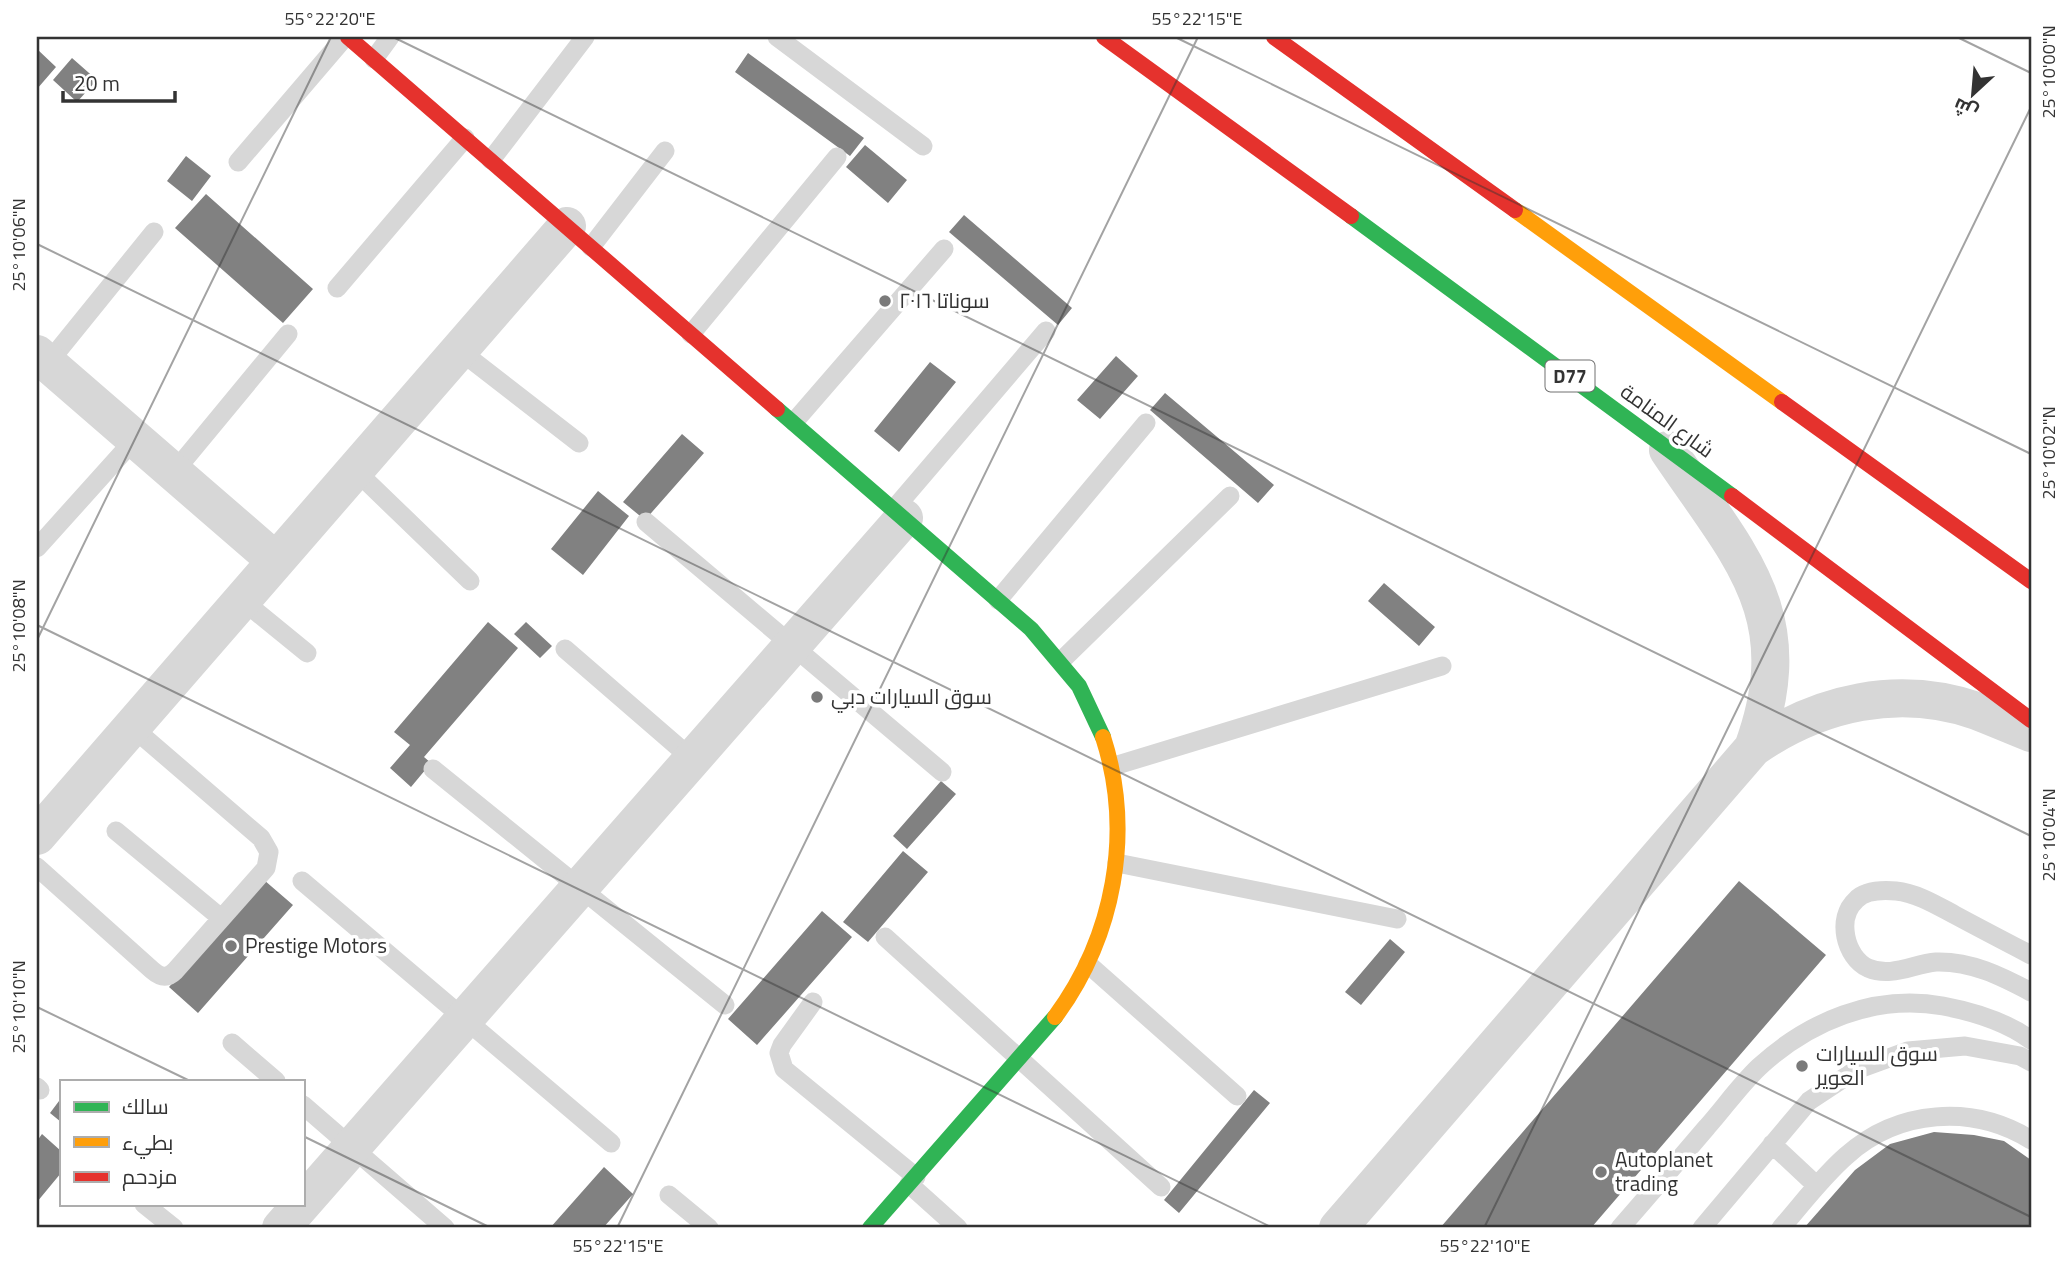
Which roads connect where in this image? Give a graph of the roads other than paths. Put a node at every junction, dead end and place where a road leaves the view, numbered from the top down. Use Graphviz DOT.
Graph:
graph roads {
  1 [pos="347,37"];
  2 [pos="390,37"];
  3 [pos="585,37"];
  4 [pos="777,37"];
  5 [pos="1104,37"];
  6 [pos="1274,37"];
  7 [pos="374,59"];
  8 [pos="465,138"];
  9 [pos="923,146"];
  10 [pos="666,151"];
  11 [pos="837,156"];
  12 [pos="491,160"];
  13 [pos="238,162"];
  14 [pos="154,232"];
  15 [pos="579,237"];
  16 [pos="944,249"];
  17 [pos="337,288"];
  18 [pos="1045,331"];
  19 [pos="288,334"];
  20 [pos="691,334"];
  21 [pos="459,350"];
  22 [pos="42,358"];
  23 [pos="794,422"];
  24 [pos="1146,423"];
  25 [pos="135,439"];
  26 [pos="579,443"];
  27 [pos="1665,445"];
  28 [pos="355,470"];
  29 [pos="174,472"];
  30 [pos="1230,496"];
  31 [pos="899,513"];
  32 [pos="646,522"];
  33 [pos="37,548"];
  34 [pos="276,561"];
  35 [pos="470,580"];
  36 [pos="2031,580"];
  37 [pos="242,600"];
  38 [pos="998,600"];
  39 [pos="792,645"];
  40 [pos="565,649"];
  41 [pos="307,653"];
  42 [pos="1061,661"];
  43 [pos="1442,666"];
  44 [pos="2031,720"];
  45 [pos="132,727"];
  46 [pos="2031,733"];
  47 [pos="1753,748"];
  48 [pos="692,759"];
  49 [pos="1114,766"];
  50 [pos="433,769"];
  51 [pos="942,772"];
  52 [pos="117,831"];
  53 [pos="37,836"];
  54 [pos="1117,863"];
  55 [pos="37,867"];
  56 [pos="302,881"];
  57 [pos="580,887"];
  58 [pos="221,918"];
  59 [pos="1397,919"];
  60 [pos="885,937"];
  61 [pos="2031,955"];
  62 [pos="1088,964"];
  63 [pos="2031,992"];
  64 [pos="813,1002"];
  65 [pos="725,1005"];
  66 [pos="465,1019"];
  67 [pos="2031,1040"];
  68 [pos="232,1043"];
  69 [pos="1020,1059"];
  70 [pos="2031,1062"];
  71 [pos="275,1080"];
  72 [pos="1237,1096"];
  73 [pos="304,1106"];
  74 [pos="2031,1140"];
  75 [pos="611,1143"];
  76 [pos="1772,1144"];
  77 [pos="352,1147"];
  78 [pos="912,1181"];
  79 [pos="1817,1186"];
  80 [pos="1161,1187"];
  81 [pos="669,1195"];
  82 [pos="304,1202"];
  83 [pos="146,1206"];
  84 [pos="300,1206"];
  85 [pos="174,1228"];
  86 [pos="281,1228"];
  87 [pos="445,1228"];
  88 [pos="709,1228"];
  89 [pos="870,1228"];
  90 [pos="958,1228"];
  91 [pos="1338,1228"];
  92 [pos="1620,1228"];
  93 [pos="1702,1228"];
  94 [pos="1781,1228"];
  1 -- 7 [label="main road"];
  1 -- 13 [label="lane"];
  2 -- 7 [label="lane"];
  3 -- 12 [label="lane"];
  4 -- 9 [label="lane"];
  5 -- 27 [label="main road, شارع المنامة / D77"];
  6 -- 36 [label="main road"];
  7 -- 8 [label="main road"];
  8 -- 12 [label="main road"];
  8 -- 17 [label="lane"];
  10 -- 15 [label="lane"];
  11 -- 20 [label="lane"];
  12 -- 15 [label="main road"];
  14 -- 22 [label="lane"];
  15 -- 20 [label="main road"];
  15 -- 21 [label="street"];
  16 -- 23 [label="lane"];
  18 -- 31 [label="lane"];
  19 -- 29 [label="lane"];
  20 -- 23 [label="main road"];
  21 -- 26 [label="lane"];
  21 -- 28 [label="street"];
  22 -- 25 [label="street"];
  23 -- 31 [label="main road"];
  24 -- 38 [label="lane"];
  25 -- 29 [label="street"];
  25 -- 33 [label="lane"];
  27 -- 44 [label="main road, شارع المنامة / D77"];
  27 -- 47 [label="street"];
  28 -- 34 [label="street"];
  28 -- 35 [label="lane"];
  29 -- 34 [label="street"];
  30 -- 42 [label="lane"];
  31 -- 38 [label="main road"];
  31 -- 39 [label="street"];
  32 -- 39 [label="lane"];
  34 -- 37 [label="street"];
  37 -- 41 [label="lane"];
  37 -- 45 [label="street"];
  38 -- 42 [label="main road"];
  39 -- 48 [label="street"];
  39 -- 51 [label="lane"];
  40 -- 48 [label="lane"];
  42 -- 49 [label="main road"];
  43 -- 49 [label="lane"];
  45 -- 53 [label="street"];
  45 -- 58 [label="lane"];
  46 -- 47 [label="street"];
  47 -- 91 [label="street"];
  48 -- 57 [label="street"];
  49 -- 54 [label="main road"];
  50 -- 57 [label="lane"];
  52 -- 58 [label="lane"];
  54 -- 59 [label="lane"];
  54 -- 62 [label="main road"];
  55 -- 58 [label="lane"];
  56 -- 66 [label="lane"];
  57 -- 65 [label="lane"];
  57 -- 66 [label="street"];
  60 -- 69 [label="lane"];
  61 -- 63 [label="lane"];
  62 -- 69 [label="main road"];
  62 -- 72 [label="lane"];
  64 -- 78 [label="lane"];
  66 -- 75 [label="lane"];
  66 -- 77 [label="street"];
  67 -- 92 [label="lane"];
  68 -- 71 [label="lane"];
  69 -- 78 [label="main road"];
  69 -- 80 [label="lane"];
  70 -- 76 [label="lane"];
  73 -- 77 [label="lane"];
  74 -- 79 [label="lane"];
  76 -- 79 [label="lane"];
  76 -- 93 [label="lane"];
  77 -- 82 [label="street"];
  77 -- 87 [label="lane"];
  78 -- 89 [label="main road"];
  78 -- 90 [label="lane"];
  79 -- 94 [label="lane"];
  81 -- 88 [label="lane"];
  83 -- 85 [label="lane"];
  84 -- 86 [label="street"];
}
